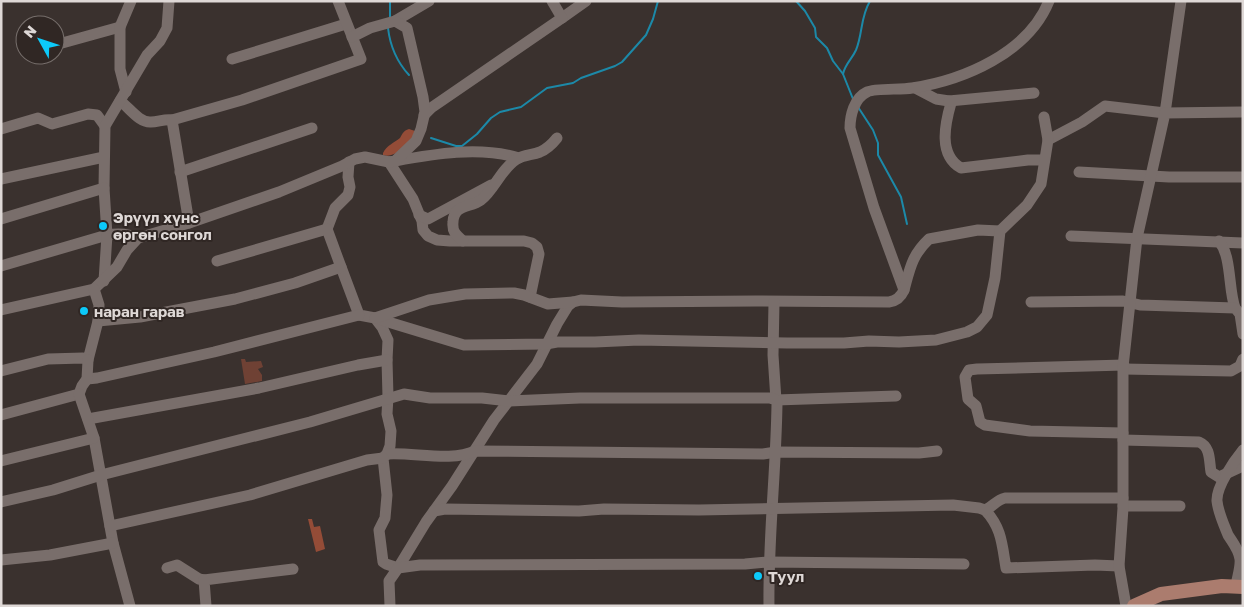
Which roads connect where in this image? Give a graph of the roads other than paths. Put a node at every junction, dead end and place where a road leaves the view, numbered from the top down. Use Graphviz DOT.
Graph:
graph roads {
  1 [pos="130,1"];
  2 [pos="169,1"];
  3 [pos="338,1"];
  4 [pos="429,1"];
  5 [pos="552,1"];
  6 [pos="586,1"];
  7 [pos="1048,1"];
  8 [pos="1181,1"];
  9 [pos="562,18"];
  10 [pos="395,21"];
  11 [pos="346,24"];
  12 [pos="120,26"];
  13 [pos="352,37"];
  14 [pos="65,42"];
  15 [pos="232,59"];
  16 [pos="915,88"];
  17 [pos="1034,93"];
  18 [pos="123,96"];
  19 [pos="949,101"];
  20 [pos="1242,112"];
  21 [pos="1165,113"];
  22 [pos="424,115"];
  23 [pos="1044,116"];
  24 [pos="172,120"];
  25 [pos="105,126"];
  26 [pos="312,128"];
  27 [pos="1,129"];
  28 [pos="558,138"];
  29 [pos="1048,140"];
  30 [pos="104,157"];
  31 [pos="518,158"];
  32 [pos="1044,160"];
  33 [pos="392,161"];
  34 [pos="349,162"];
  35 [pos="180,172"];
  36 [pos="1079,172"];
  37 [pos="1151,176"];
  38 [pos="1243,177"];
  39 [pos="1,180"];
  40 [pos="493,184"];
  41 [pos="104,188"];
  42 [pos="419,215"];
  43 [pos="1,219"];
  44 [pos="189,223"];
  45 [pos="327,229"];
  46 [pos="1000,231"];
  47 [pos="107,235"];
  48 [pos="1071,236"];
  49 [pos="138,238"];
  50 [pos="1137,238"];
  51 [pos="463,241"];
  52 [pos="1219,241"];
  53 [pos="1243,243"];
  54 [pos="217,261"];
  55 [pos="1,266"];
  56 [pos="341,267"];
  57 [pos="104,281"];
  58 [pos="94,289"];
  59 [pos="904,290"];
  60 [pos="530,297"];
  61 [pos="573,302"];
  62 [pos="774,302"];
  63 [pos="1031,302"];
  64 [pos="1130,303"];
  65 [pos="1235,308"];
  66 [pos="1,310"];
  67 [pos="359,316"];
  68 [pos="375,318"];
  69 [pos="98,321"];
  70 [pos="1243,334"];
  71 [pos="774,342"];
  72 [pos="546,344"];
  73 [pos="1243,359"];
  74 [pos="88,360"];
  75 [pos="387,360"];
  76 [pos="1123,367"];
  77 [pos="1,371"];
  78 [pos="87,379"];
  79 [pos="79,394"];
  80 [pos="896,396"];
  81 [pos="388,398"];
  82 [pos="776,400"];
  83 [pos="509,401"];
  84 [pos="1,415"];
  85 [pos="88,419"];
  86 [pos="1123,436"];
  87 [pos="94,438"];
  88 [pos="1243,450"];
  89 [pos="474,451"];
  90 [pos="938,451"];
  91 [pos="776,452"];
  92 [pos="385,456"];
  93 [pos="1,461"];
  94 [pos="1243,466"];
  95 [pos="1228,472"];
  96 [pos="101,475"];
  97 [pos="1,502"];
  98 [pos="1123,502"];
  99 [pos="1180,506"];
  100 [pos="772,508"];
  101 [pos="985,510"];
  102 [pos="434,511"];
  103 [pos="110,526"];
  104 [pos="114,543"];
  105 [pos="1,560"];
  106 [pos="768,562"];
  107 [pos="964,564"];
  108 [pos="1119,566"];
  109 [pos="167,568"];
  110 [pos="398,568"];
  111 [pos="293,569"];
  112 [pos="204,580"];
  113 [pos="1239,586"];
  114 [pos="130,606"];
  115 [pos="206,606"];
  116 [pos="390,606"];
  117 [pos="769,606"];
  118 [pos="1126,606"];
  119 [pos="1134,606"];
  1 -- 12 [label="street"];
  2 -- 18 [label="street"];
  3 -- 11 [label="street"];
  4 -- 10 [label="street"];
  5 -- 9 [label="street"];
  6 -- 9 [label="street"];
  7 -- 16 [label="street"];
  8 -- 21 [label="street"];
  9 -- 22 [label="street"];
  10 -- 13 [label="street"];
  10 -- 22 [label="street"];
  11 -- 13 [label="street"];
  11 -- 15 [label="street"];
  12 -- 14 [label="street"];
  12 -- 18 [label="street"];
  13 -- 24 [label="street"];
  16 -- 19 [label="street"];
  16 -- 59 [label="street"];
  17 -- 19 [label="street"];
  18 -- 24 [label="street"];
  18 -- 25 [label="street"];
  19 -- 32 [label="street"];
  20 -- 21 [label="street"];
  21 -- 29 [label="street"];
  21 -- 37 [label="street"];
  22 -- 33 [label="street"];
  23 -- 29 [label="street"];
  24 -- 35 [label="street"];
  25 -- 27 [label="street"];
  25 -- 30 [label="street"];
  26 -- 35 [label="street"];
  28 -- 31 [label="street"];
  29 -- 32 [label="street"];
  30 -- 39 [label="street"];
  30 -- 41 [label="street"];
  31 -- 33 [label="street"];
  31 -- 40 [label="street"];
  32 -- 46 [label="street"];
  33 -- 34 [label="street"];
  33 -- 42 [label="street"];
  34 -- 44 [label="street"];
  34 -- 45 [label="street"];
  35 -- 44 [label="street"];
  36 -- 37 [label="street"];
  37 -- 38 [label="street"];
  37 -- 50 [label="street"];
  40 -- 42 [label="street"];
  40 -- 51 [label="street"];
  41 -- 43 [label="street"];
  41 -- 47 [label="street"];
  42 -- 51 [label="street"];
  44 -- 49 [label="street"];
  45 -- 54 [label="street"];
  45 -- 56 [label="street"];
  46 -- 59 [label="street"];
  46 -- 71 [label="street"];
  47 -- 49 [label="street"];
  47 -- 55 [label="street"];
  47 -- 57 [label="street"];
  48 -- 50 [label="street"];
  49 -- 57 [label="street"];
  50 -- 52 [label="street"];
  50 -- 64 [label="street"];
  51 -- 60 [label="street"];
  52 -- 53 [label="street"];
  52 -- 65 [label="street"];
  56 -- 67 [label="street"];
  56 -- 69 [label="street"];
  57 -- 58 [label="street"];
  58 -- 66 [label="street"];
  58 -- 69 [label="street"];
  59 -- 62 [label="street"];
  60 -- 61 [label="street"];
  60 -- 68 [label="street"];
  61 -- 62 [label="street"];
  61 -- 72 [label="street"];
  62 -- 71 [label="street"];
  63 -- 64 [label="street"];
  64 -- 65 [label="street"];
  64 -- 76 [label="street"];
  65 -- 70 [label="street"];
  67 -- 68 [label="street"];
  67 -- 78 [label="street"];
  68 -- 72 [label="street"];
  68 -- 75 [label="street"];
  69 -- 74 [label="street"];
  71 -- 72 [label="street"];
  71 -- 82 [label="street"];
  72 -- 83 [label="street"];
  73 -- 76 [label="street"];
  74 -- 77 [label="street"];
  74 -- 78 [label="street"];
  75 -- 81 [label="street"];
  75 -- 85 [label="street"];
  76 -- 86 [label="street"];
  76 -- 86 [label="street"];
  78 -- 79 [label="street"];
  79 -- 84 [label="street"];
  79 -- 85 [label="street"];
  80 -- 82 [label="street"];
  81 -- 83 [label="street"];
  81 -- 92 [label="street"];
  81 -- 96 [label="street"];
  82 -- 83 [label="street"];
  82 -- 91 [label="street"];
  83 -- 89 [label="street"];
  85 -- 87 [label="street"];
  86 -- 95 [label="street"];
  86 -- 98 [label="street"];
  87 -- 93 [label="street"];
  87 -- 96 [label="street"];
  88 -- 95 [label="street"];
  89 -- 91 [label="street"];
  89 -- 92 [label="street"];
  89 -- 102 [label="street"];
  90 -- 91 [label="street"];
  91 -- 100 [label="street"];
  92 -- 103 [label="street"];
  92 -- 110 [label="street"];
  94 -- 95 [label="street"];
  95 -- 113 [label="street"];
  96 -- 97 [label="street"];
  96 -- 103 [label="street"];
  98 -- 99 [label="street"];
  98 -- 101 [label="street"];
  98 -- 108 [label="street"];
  100 -- 101 [label="street"];
  100 -- 102 [label="street"];
  100 -- 106 [label="street"];
  101 -- 108 [label="street"];
  102 -- 110 [label="street"];
  103 -- 104 [label="street"];
  104 -- 105 [label="street"];
  104 -- 114 [label="street"];
  106 -- 107 [label="street"];
  106 -- 110 [label="street"];
  106 -- 117 [label="street"];
  108 -- 118 [label="street"];
  109 -- 112 [label="street"];
  110 -- 116 [label="street"];
  111 -- 112 [label="street"];
  112 -- 115 [label="street"];
  113 -- 119 [label="main road"];
}
